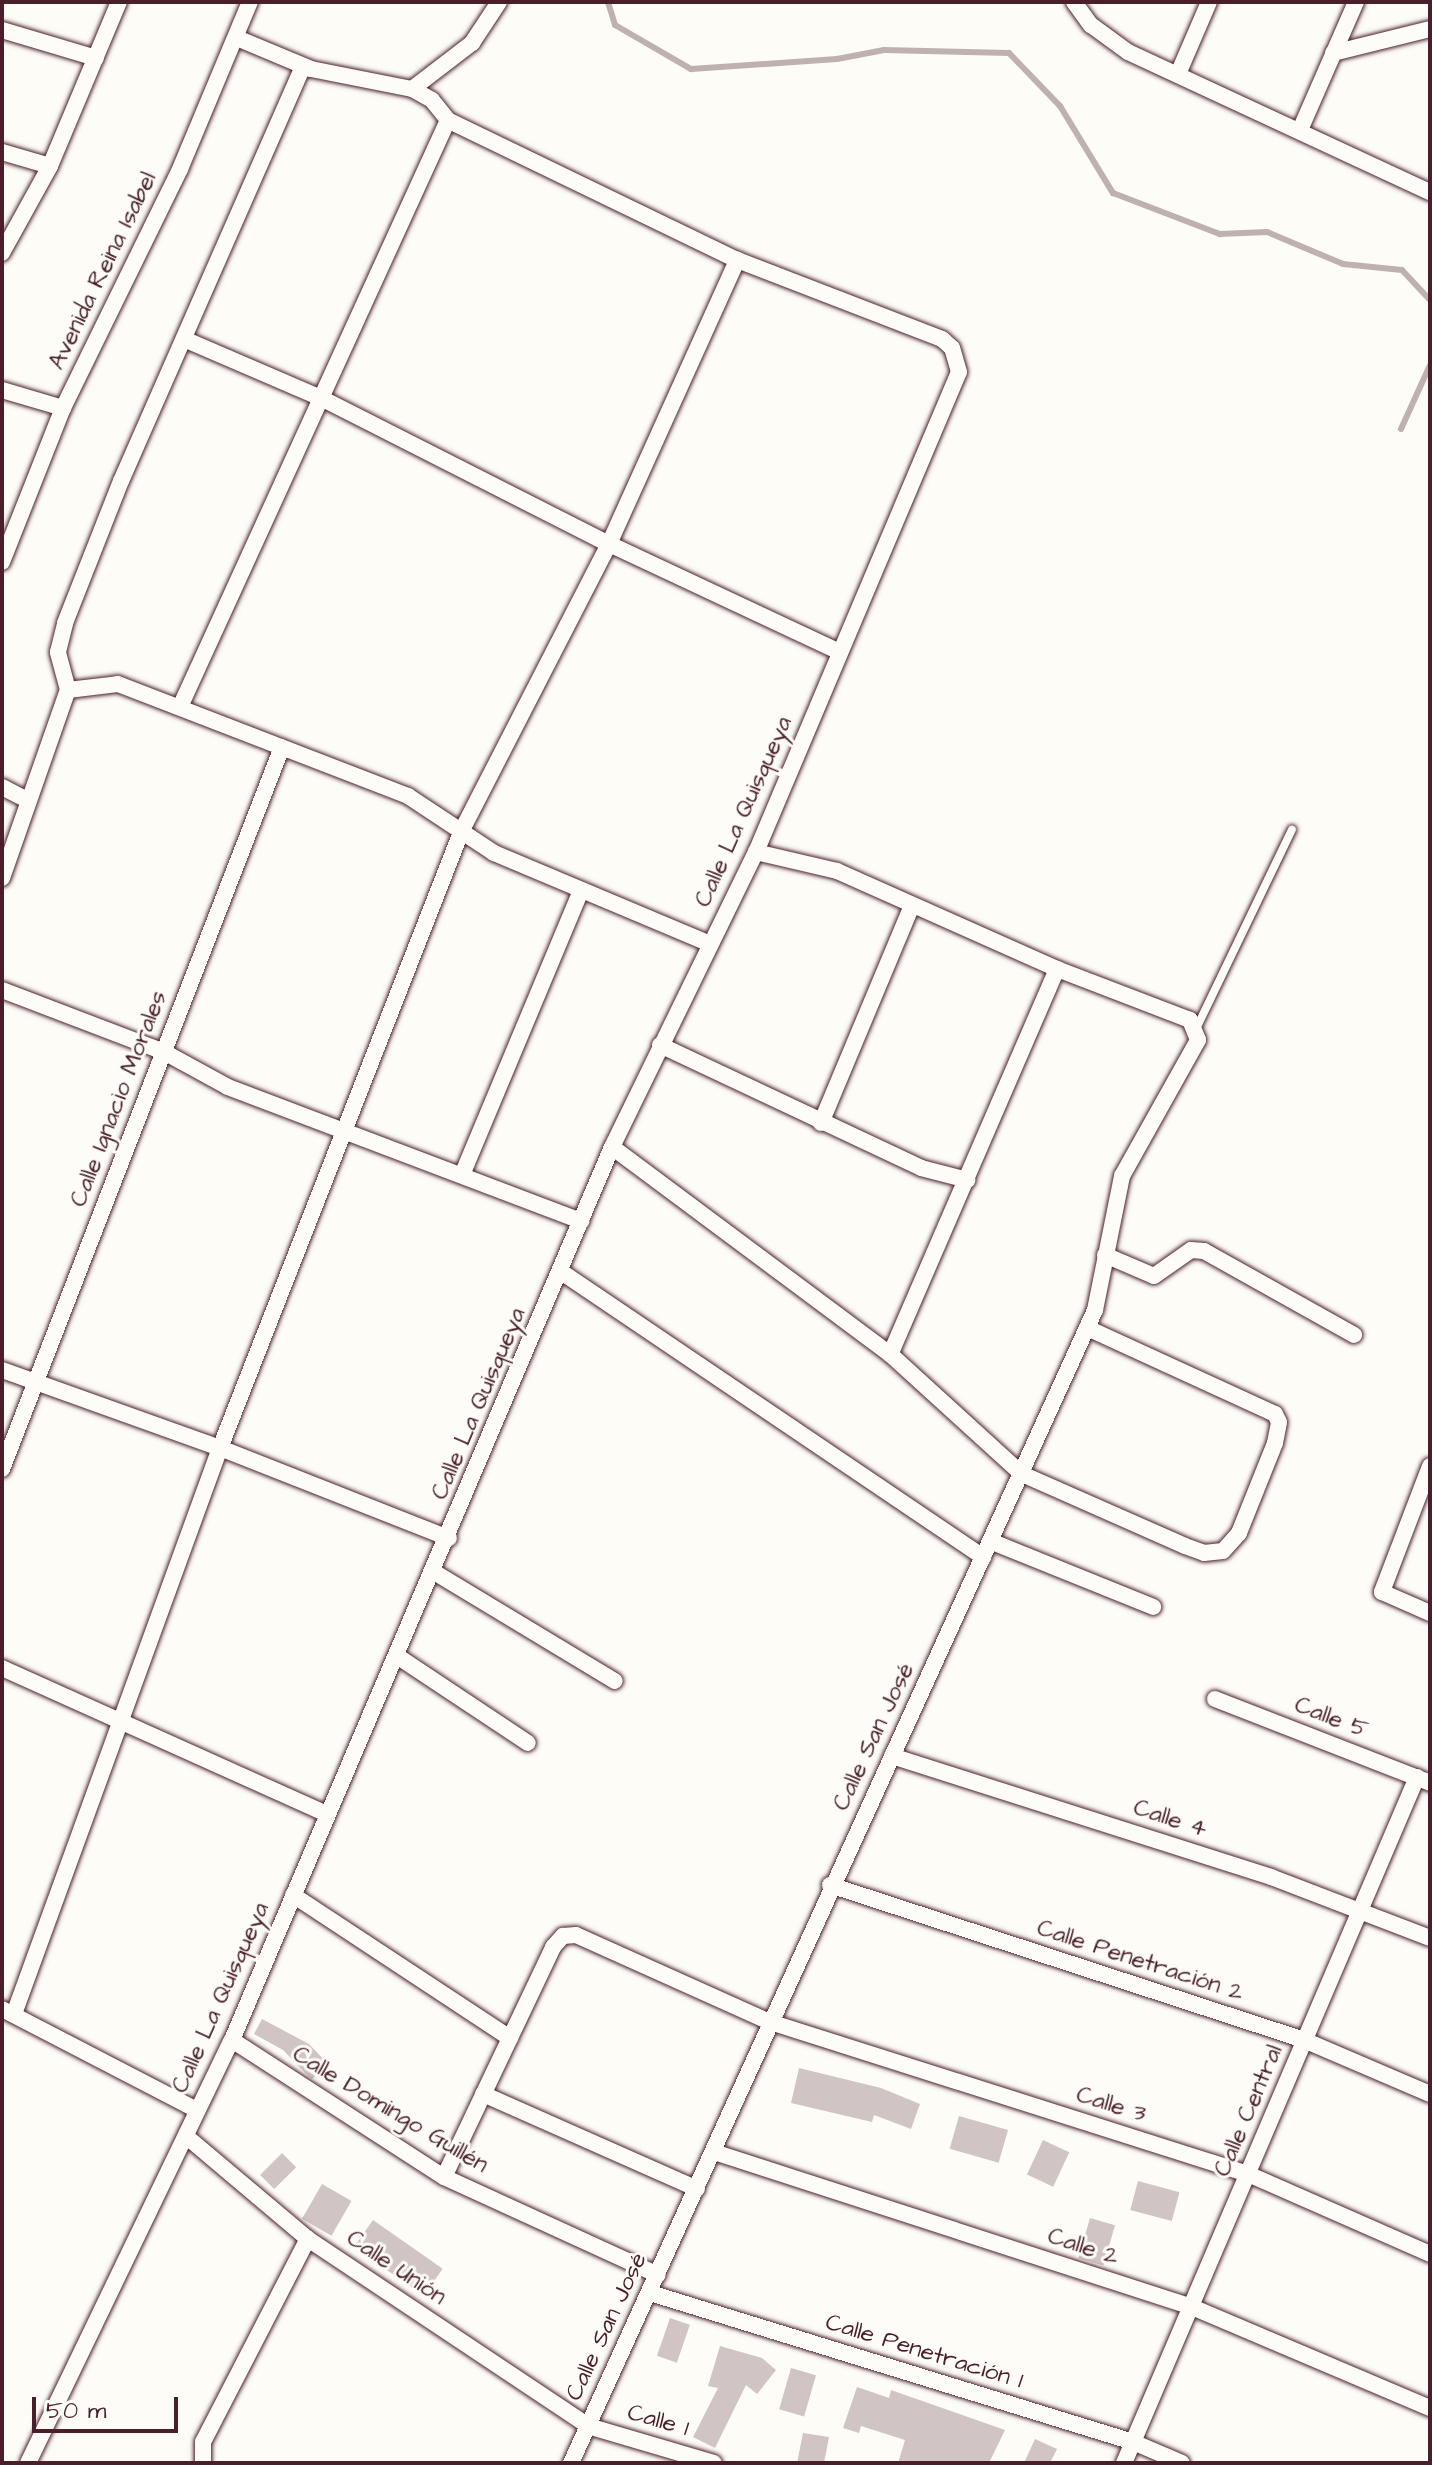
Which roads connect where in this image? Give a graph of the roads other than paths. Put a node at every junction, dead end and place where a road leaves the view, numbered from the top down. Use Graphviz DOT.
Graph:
graph roads {
  1 [pos="119,2"];
  2 [pos="250,2"];
  3 [pos="499,2"];
  4 [pos="1074,2"];
  5 [pos="1209,2"];
  6 [pos="1356,2"];
  7 [pos="1430,29"];
  8 [pos="2,30"];
  9 [pos="237,38"];
  10 [pos="1333,53"];
  11 [pos="96,58"];
  12 [pos="303,66"];
  13 [pos="1178,74"];
  14 [pos="412,89"];
  15 [pos="448,120"];
  16 [pos="1300,130"];
  17 [pos="2,152"];
  18 [pos="50,166"];
  19 [pos="1430,192"];
  20 [pos="2,253"];
  21 [pos="737,260"];
  22 [pos="184,339"];
  23 [pos="2,390"];
  24 [pos="321,398"];
  25 [pos="63,408"];
  26 [pos="8,518"];
  27 [pos="609,544"];
  28 [pos="2,562"];
  29 [pos="840,652"];
  30 [pos="68,690"];
  31 [pos="180,707"];
  32 [pos="282,747"];
  33 [pos="2,787"];
  34 [pos="26,799"];
  35 [pos="462,830"];
  36 [pos="1292,830"];
  37 [pos="756,852"];
  38 [pos="2,878"];
  39 [pos="581,890"];
  40 [pos="912,905"];
  41 [pos="710,944"];
  42 [pos="1057,969"];
  43 [pos="2,990"];
  44 [pos="1197,1027"];
  45 [pos="660,1045"];
  46 [pos="164,1052"];
  47 [pos="821,1123"];
  48 [pos="343,1130"];
  49 [pos="612,1147"];
  50 [pos="462,1175"];
  51 [pos="967,1180"];
  52 [pos="581,1221"];
  53 [pos="1105,1255"];
  54 [pos="560,1271"];
  55 [pos="1087,1328"];
  56 [pos="1354,1335"];
  57 [pos="890,1354"];
  58 [pos="2,1370"];
  59 [pos="36,1380"];
  60 [pos="220,1448"];
  61 [pos="1430,1466"];
  62 [pos="2,1469"];
  63 [pos="1022,1474"];
  64 [pos="449,1538"];
  65 [pos="986,1549"];
  66 [pos="434,1572"];
  67 [pos="1153,1607"];
  68 [pos="1430,1613"];
  69 [pos="397,1656"];
  70 [pos="2,1668"];
  71 [pos="615,1681"];
  72 [pos="1215,1699"];
  73 [pos="123,1719"];
  74 [pos="528,1743"];
  75 [pos="892,1756"];
  76 [pos="1423,1780"];
  77 [pos="327,1814"];
  78 [pos="830,1885"];
  79 [pos="293,1895"];
  80 [pos="1360,1908"];
  81 [pos="1430,1938"];
  82 [pos="8,2012"];
  83 [pos="770,2022"];
  84 [pos="510,2038"];
  85 [pos="232,2040"];
  86 [pos="1304,2040"];
  87 [pos="483,2094"];
  88 [pos="1430,2094"];
  89 [pos="197,2110"];
  90 [pos="187,2137"];
  91 [pos="714,2152"];
  92 [pos="1248,2174"];
  93 [pos="444,2177"];
  94 [pos="697,2189"];
  95 [pos="308,2239"];
  96 [pos="1430,2254"];
  97 [pos="658,2275"];
  98 [pos="650,2293"];
  99 [pos="1192,2307"];
  100 [pos="1430,2408"];
  101 [pos="588,2426"];
  102 [pos="1133,2442"];
  103 [pos="28,2463"];
  104 [pos="203,2463"];
  105 [pos="571,2463"];
  106 [pos="714,2463"];
  107 [pos="1124,2463"];
  108 [pos="1182,2463"];
  1 -- 11 [label="street"];
  2 -- 9 [label="street, Avenida Reina Isabel"];
  3 -- 14 [label="street"];
  4 -- 13 [label="street"];
  5 -- 13 [label="street"];
  6 -- 10 [label="street"];
  7 -- 10 [label="street"];
  8 -- 11 [label="street"];
  9 -- 12 [label="street"];
  9 -- 25 [label="street, Avenida Reina Isabel"];
  10 -- 16 [label="street"];
  11 -- 18 [label="street"];
  12 -- 14 [label="street"];
  12 -- 22 [label="street"];
  13 -- 16 [label="street"];
  14 -- 15 [label="street"];
  15 -- 21 [label="street"];
  15 -- 24 [label="street"];
  16 -- 19 [label="street"];
  17 -- 18 [label="street"];
  18 -- 20 [label="street"];
  21 -- 27 [label="street"];
  21 -- 29 [label="street, Calle La Quisqueya"];
  22 -- 24 [label="street"];
  22 -- 30 [label="street"];
  23 -- 25 [label="street"];
  24 -- 27 [label="street"];
  24 -- 31 [label="street"];
  25 -- 26 [label="street, Avenida Reina Isabel"];
  26 -- 28 [label="street, Avenida Reina Isabel"];
  27 -- 29 [label="street"];
  27 -- 35 [label="street"];
  29 -- 37 [label="street, Calle La Quisqueya"];
  30 -- 31 [label="street"];
  30 -- 34 [label="street"];
  31 -- 32 [label="street"];
  32 -- 35 [label="street"];
  32 -- 46 [label="street, Calle Ignacio Morales"];
  33 -- 34 [label="street"];
  34 -- 38 [label="street"];
  35 -- 39 [label="street"];
  35 -- 48 [label="street"];
  36 -- 44 [label="lane"];
  37 -- 40 [label="street"];
  37 -- 41 [label="street, Calle La Quisqueya"];
  39 -- 41 [label="street"];
  39 -- 50 [label="street"];
  40 -- 42 [label="street"];
  40 -- 47 [label="street"];
  41 -- 45 [label="street, Calle La Quisqueya"];
  42 -- 44 [label="street"];
  42 -- 51 [label="street"];
  43 -- 46 [label="street"];
  44 -- 53 [label="street, Calle San José"];
  45 -- 47 [label="street"];
  45 -- 49 [label="street, Calle La Quisqueya"];
  46 -- 48 [label="street"];
  46 -- 59 [label="street, Calle Ignacio Morales"];
  47 -- 51 [label="street"];
  48 -- 50 [label="street"];
  48 -- 60 [label="street"];
  49 -- 52 [label="street, Calle La Quisqueya"];
  49 -- 57 [label="street"];
  50 -- 52 [label="street"];
  51 -- 57 [label="street"];
  52 -- 54 [label="street, Calle La Quisqueya"];
  53 -- 55 [label="street, Calle San José"];
  53 -- 56 [label="street"];
  54 -- 64 [label="street, Calle La Quisqueya"];
  54 -- 65 [label="street"];
  55 -- 63 [label="street, Calle San José"];
  55 -- 63 [label="street"];
  57 -- 63 [label="street"];
  58 -- 59 [label="street"];
  59 -- 60 [label="street"];
  59 -- 62 [label="street, Calle Ignacio Morales"];
  60 -- 64 [label="street"];
  60 -- 73 [label="street"];
  61 -- 68 [label="street"];
  63 -- 65 [label="street, Calle San José"];
  64 -- 66 [label="street, Calle La Quisqueya"];
  65 -- 67 [label="street"];
  65 -- 75 [label="street, Calle San José"];
  66 -- 69 [label="street, Calle La Quisqueya"];
  66 -- 71 [label="street"];
  69 -- 74 [label="street"];
  69 -- 77 [label="street, Calle La Quisqueya"];
  70 -- 73 [label="street"];
  72 -- 76 [label="street, Calle 5"];
  73 -- 77 [label="street"];
  73 -- 82 [label="street"];
  75 -- 78 [label="street, Calle San José"];
  75 -- 80 [label="street, Calle 4"];
  76 -- 80 [label="street, Calle Central"];
  77 -- 79 [label="street, Calle La Quisqueya"];
  78 -- 83 [label="street, Calle San José"];
  78 -- 86 [label="street, Calle Penetración 2"];
  79 -- 84 [label="street"];
  79 -- 85 [label="street, Calle La Quisqueya"];
  80 -- 81 [label="street, Calle 4"];
  80 -- 86 [label="street, Calle Central"];
  82 -- 89 [label="street"];
  83 -- 84 [label="street, Calle 3"];
  83 -- 91 [label="street, Calle San José"];
  83 -- 92 [label="street, Calle 3"];
  84 -- 87 [label="street"];
  85 -- 89 [label="street, Calle La Quisqueya"];
  85 -- 93 [label="street, Calle Domingo Guillén"];
  86 -- 88 [label="street, Calle Penetración 2"];
  86 -- 92 [label="street, Calle Central"];
  87 -- 93 [label="street"];
  87 -- 94 [label="street"];
  89 -- 90 [label="street, Calle La Quisqueya"];
  90 -- 95 [label="street, Calle Unión"];
  90 -- 103 [label="street, Calle La Quisqueya"];
  91 -- 94 [label="street, Calle San José"];
  91 -- 99 [label="street, Calle 2"];
  92 -- 96 [label="street, Calle 3"];
  92 -- 99 [label="street, Calle Central"];
  93 -- 97 [label="street, Calle Domingo Guillén"];
  94 -- 97 [label="street, Calle San José"];
  95 -- 101 [label="street, Calle Unión"];
  95 -- 104 [label="street"];
  97 -- 98 [label="street, Calle San José"];
  98 -- 101 [label="street, Calle San José"];
  98 -- 102 [label="street, Calle Penetración 1"];
  99 -- 100 [label="street, Calle 2"];
  99 -- 102 [label="street, Calle Central"];
  101 -- 105 [label="street, Calle San José"];
  101 -- 106 [label="street, Calle 1"];
  102 -- 107 [label="street, Calle Central"];
  102 -- 108 [label="street, Calle Penetración 1"];
}
